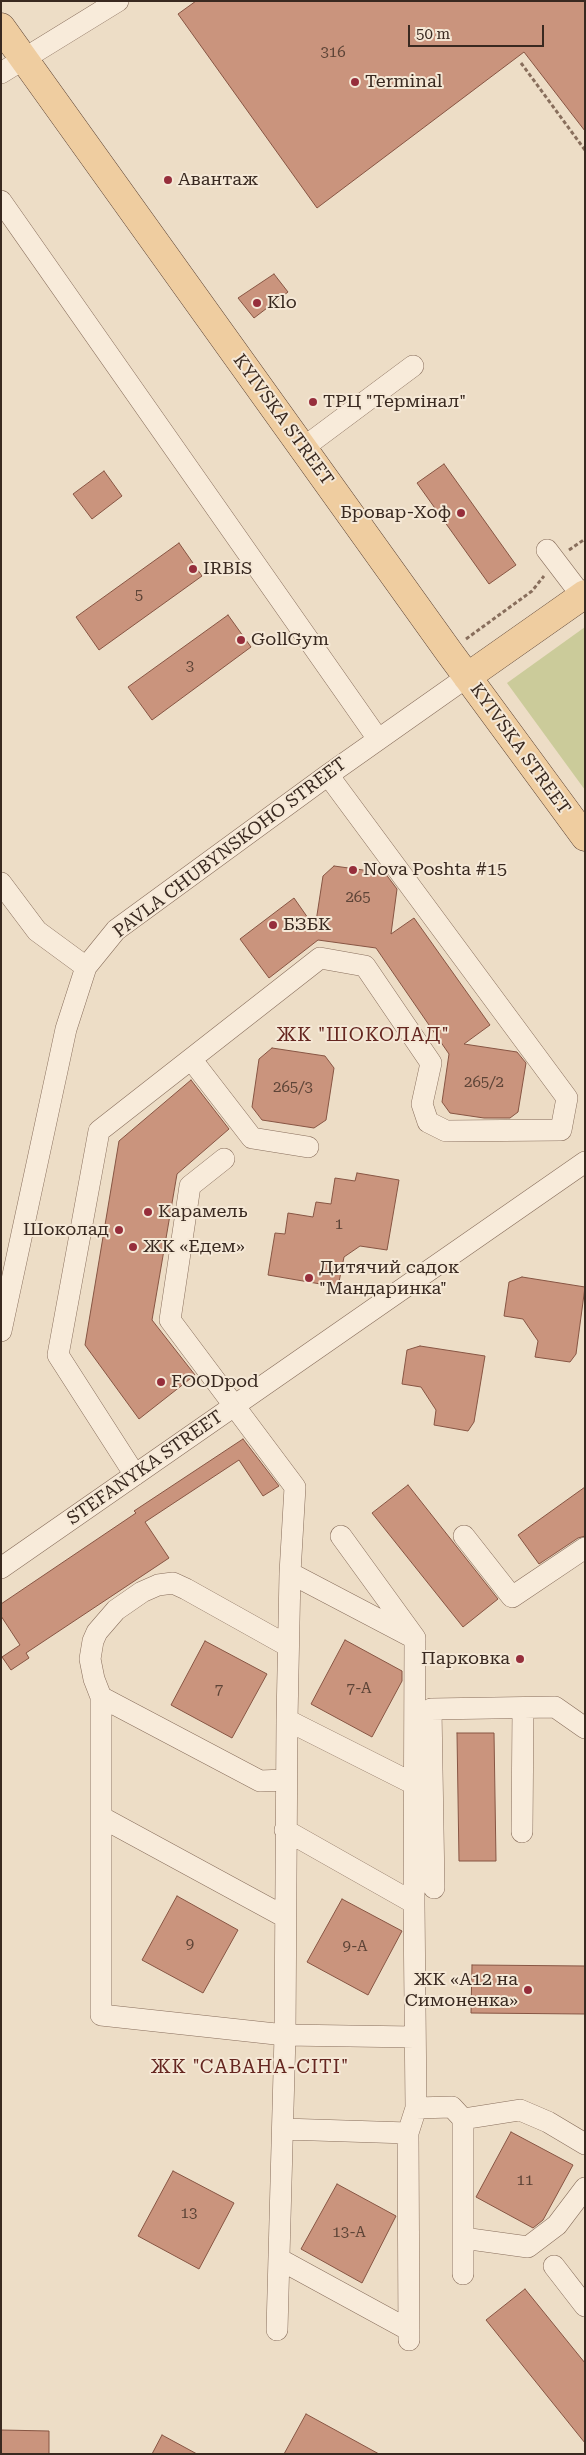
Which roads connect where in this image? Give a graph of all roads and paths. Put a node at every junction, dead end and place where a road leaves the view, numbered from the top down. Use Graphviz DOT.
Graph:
graph roads {
  1 [pos="118,1"];
  2 [pos="1,27"];
  3 [pos="25,60"];
  4 [pos="521,63"];
  5 [pos="1,73"];
  6 [pos="585,150"];
  7 [pos="1,201"];
  8 [pos="413,366"];
  9 [pos="304,448"];
  10 [pos="585,538"];
  11 [pos="551,555"];
  12 [pos="584,595"];
  13 [pos="449,652"];
  14 [pos="467,677"];
  15 [pos="378,739"];
  16 [pos="328,774"];
  17 [pos="585,837"];
  18 [pos="1,883"];
  19 [pos="86,967"];
  20 [pos="191,1058"];
  21 [pos="308,1147"];
  22 [pos="224,1160"];
  23 [pos="585,1162"];
  24 [pos="1,1331"];
  25 [pos="234,1407"];
  26 [pos="135,1475"];
  27 [pos="341,1536"];
  28 [pos="464,1536"];
  29 [pos="585,1548"];
  30 [pos="1,1568"];
  31 [pos="290,1574"];
  32 [pos="415,1638"];
  33 [pos="288,1646"];
  34 [pos="101,1696"];
  35 [pos="523,1708"];
  36 [pos="286,1720"];
  37 [pos="585,1728"];
  38 [pos="285,1780"];
  39 [pos="414,1784"];
  40 [pos="101,1817"];
  41 [pos="284,1830"];
  42 [pos="522,1832"];
  43 [pos="434,1888"];
  44 [pos="414,1903"];
  45 [pos="285,1917"];
  46 [pos="285,2035"];
  47 [pos="414,2037"];
  48 [pos="416,2108"];
  49 [pos="463,2119"];
  50 [pos="283,2129"];
  51 [pos="408,2133"];
  52 [pos="585,2144"];
  53 [pos="585,2188"];
  54 [pos="463,2238"];
  55 [pos="279,2259"];
  56 [pos="554,2266"];
  57 [pos="463,2274"];
  58 [pos="585,2306"];
  59 [pos="277,2330"];
  1 -- 3 [label="street"];
  2 -- 3 [label="main road, KYIVSKA STREET"];
  3 -- 5 [label="street"];
  3 -- 9 [label="main road, KYIVSKA STREET"];
  4 -- 6 [label="path"];
  7 -- 15 [label="street"];
  8 -- 9 [label="street"];
  9 -- 13 [label="main road, KYIVSKA STREET"];
  10 -- 11 [label="path"];
  11 -- 12 [label="street"];
  11 -- 13 [label="path"];
  12 -- 14 [label="main road"];
  13 -- 14 [label="main road, KYIVSKA STREET"];
  14 -- 15 [label="street, PAVLA CHUBYNSKOHO STREET"];
  14 -- 17 [label="main road, KYIVSKA STREET"];
  15 -- 16 [label="street, PAVLA CHUBYNSKOHO STREET"];
  16 -- 19 [label="street, PAVLA CHUBYNSKOHO STREET"];
  16 -- 20 [label="street"];
  18 -- 19 [label="street"];
  19 -- 24 [label="street, PAVLA CHUBYNSKOHO STREET"];
  20 -- 21 [label="street"];
  20 -- 26 [label="street"];
  22 -- 25 [label="street"];
  23 -- 25 [label="street, STEFANYKA STREET"];
  25 -- 26 [label="street, STEFANYKA STREET"];
  25 -- 31 [label="street"];
  26 -- 30 [label="street, STEFANYKA STREET"];
  27 -- 32 [label="street"];
  28 -- 29 [label="street"];
  31 -- 32 [label="street"];
  31 -- 33 [label="street"];
  32 -- 39 [label="street"];
  33 -- 34 [label="street"];
  33 -- 36 [label="street"];
  34 -- 38 [label="street"];
  34 -- 40 [label="street"];
  35 -- 37 [label="street"];
  35 -- 42 [label="street"];
  35 -- 43 [label="street"];
  36 -- 38 [label="street"];
  36 -- 39 [label="street"];
  38 -- 41 [label="street"];
  39 -- 44 [label="street"];
  40 -- 45 [label="street"];
  40 -- 46 [label="street"];
  41 -- 44 [label="street"];
  41 -- 45 [label="street"];
  44 -- 47 [label="street"];
  45 -- 46 [label="street"];
  46 -- 47 [label="street"];
  46 -- 50 [label="street"];
  47 -- 48 [label="street"];
  48 -- 49 [label="street"];
  48 -- 51 [label="street"];
  49 -- 52 [label="street"];
  49 -- 54 [label="street"];
  50 -- 51 [label="street"];
  50 -- 55 [label="street"];
  51 -- 55 [label="street"];
  53 -- 54 [label="street"];
  54 -- 57 [label="street"];
  55 -- 59 [label="street"];
  56 -- 58 [label="street"];
}
